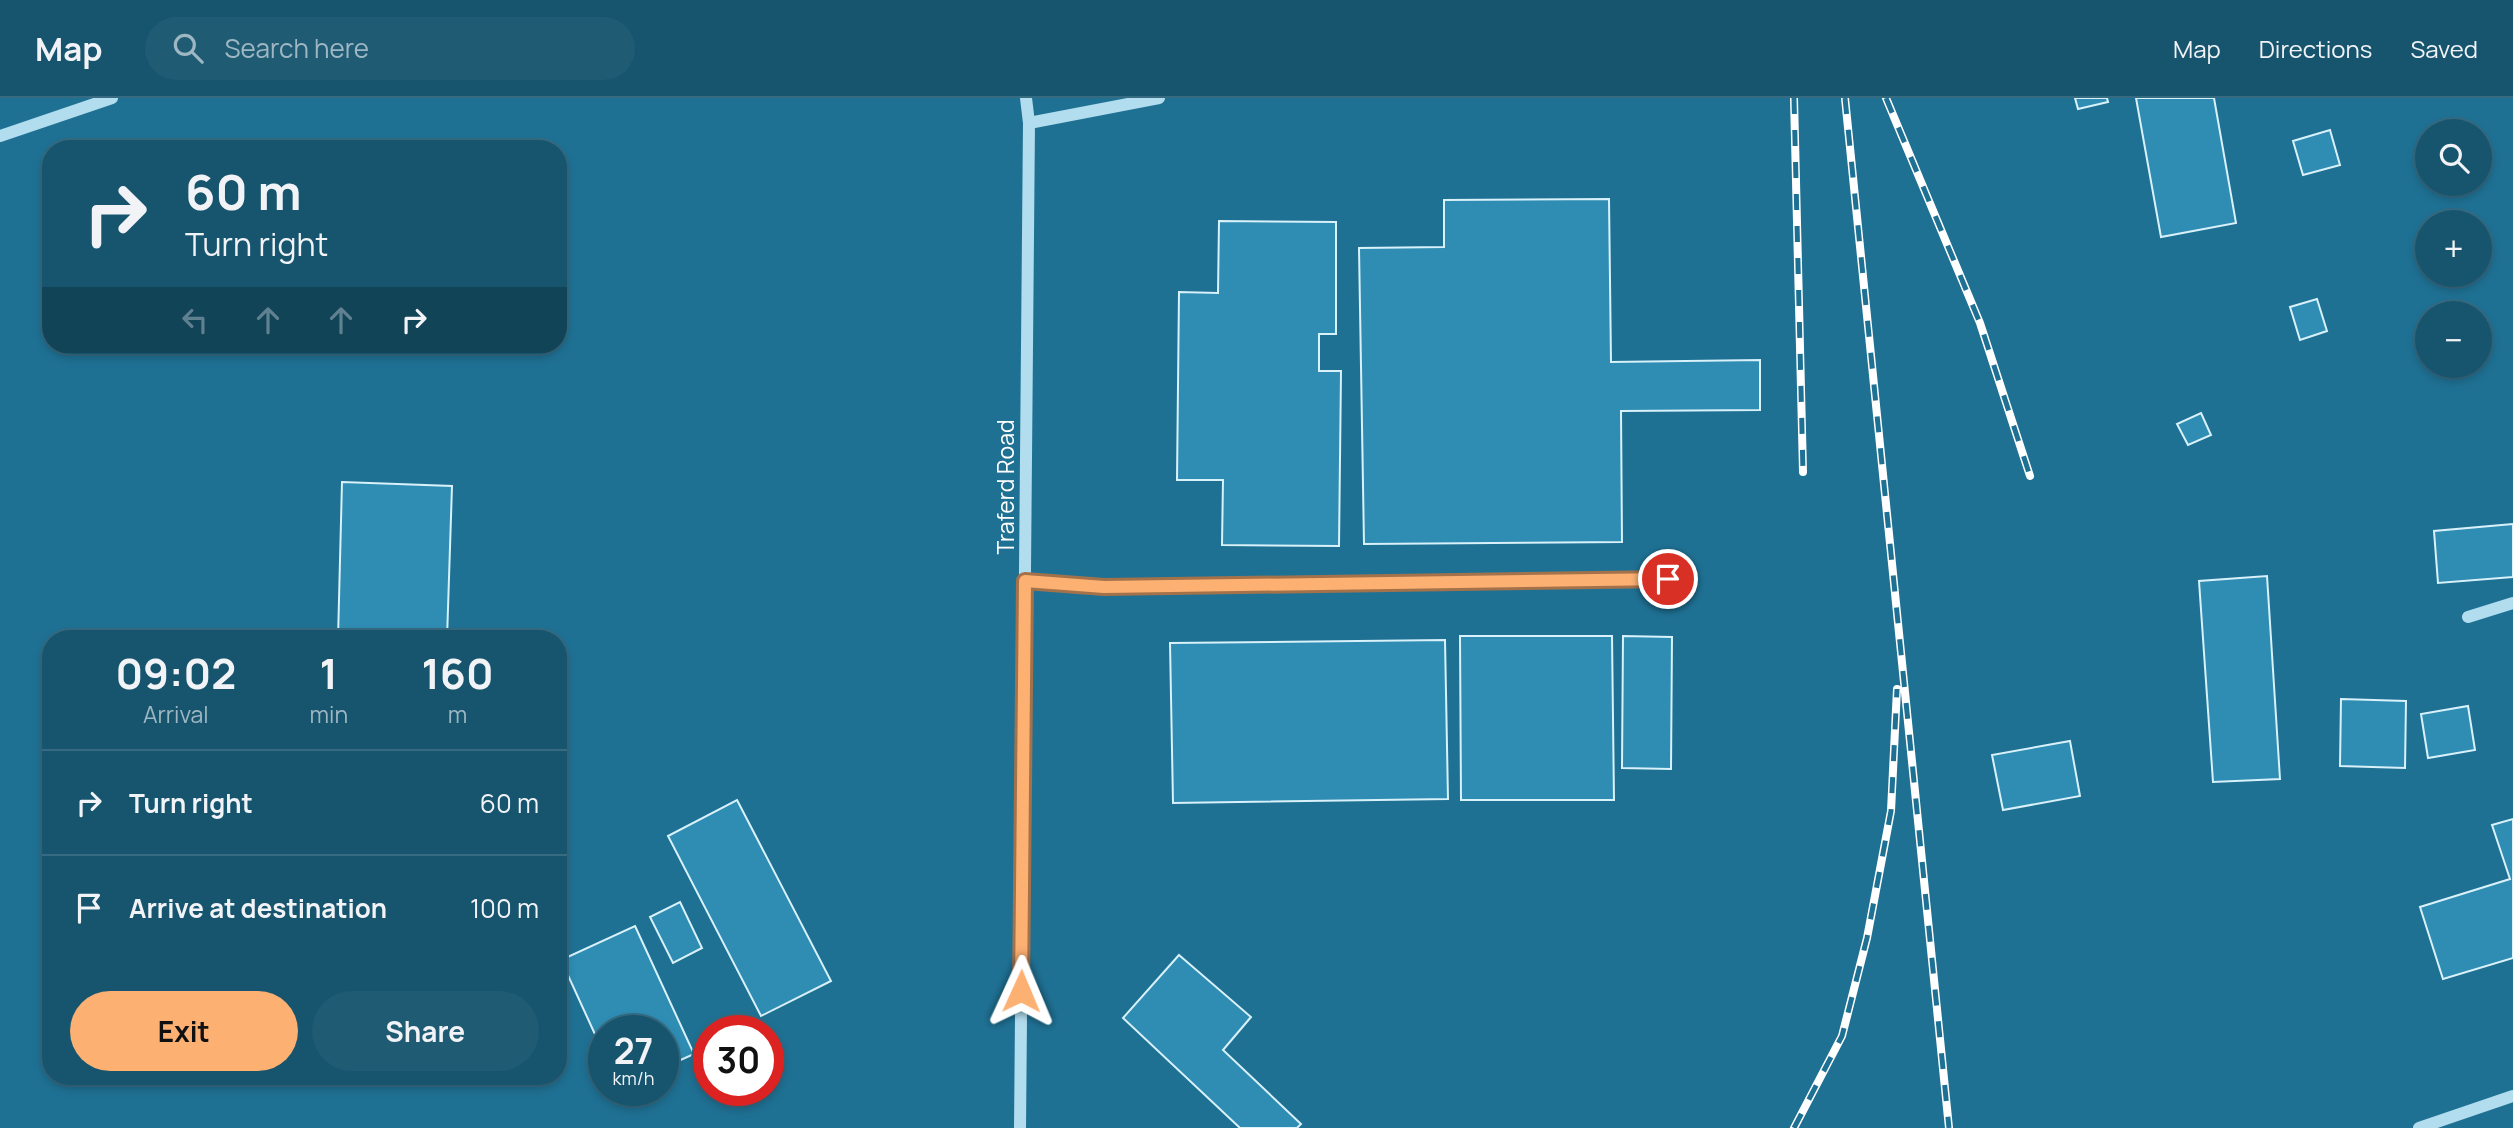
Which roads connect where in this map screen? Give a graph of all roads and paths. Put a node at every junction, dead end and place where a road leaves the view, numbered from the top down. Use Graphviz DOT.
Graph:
graph roads {
  1 [pos="112,98"];
  2 [pos="1026,98"];
  3 [pos="1158,98"];
  4 [pos="1029,123"];
  5 [pos="0,136"];
  6 [pos="1668,579"];
  7 [pos="1025,581"];
  8 [pos="2513,603"];
  9 [pos="2468,617"];
  10 [pos="2513,1096"];
  11 [pos="1020,1128"];
  12 [pos="2419,1128"];
  1 -- 5 [label="street"];
  2 -- 4 [label="street, Traferd Road"];
  3 -- 4 [label="street"];
  4 -- 7 [label="street, Traferd Road"];
  6 -- 7 [label="street"];
  7 -- 11 [label="street, Traferd Road"];
  8 -- 9 [label="street"];
  10 -- 12 [label="street"];
}
